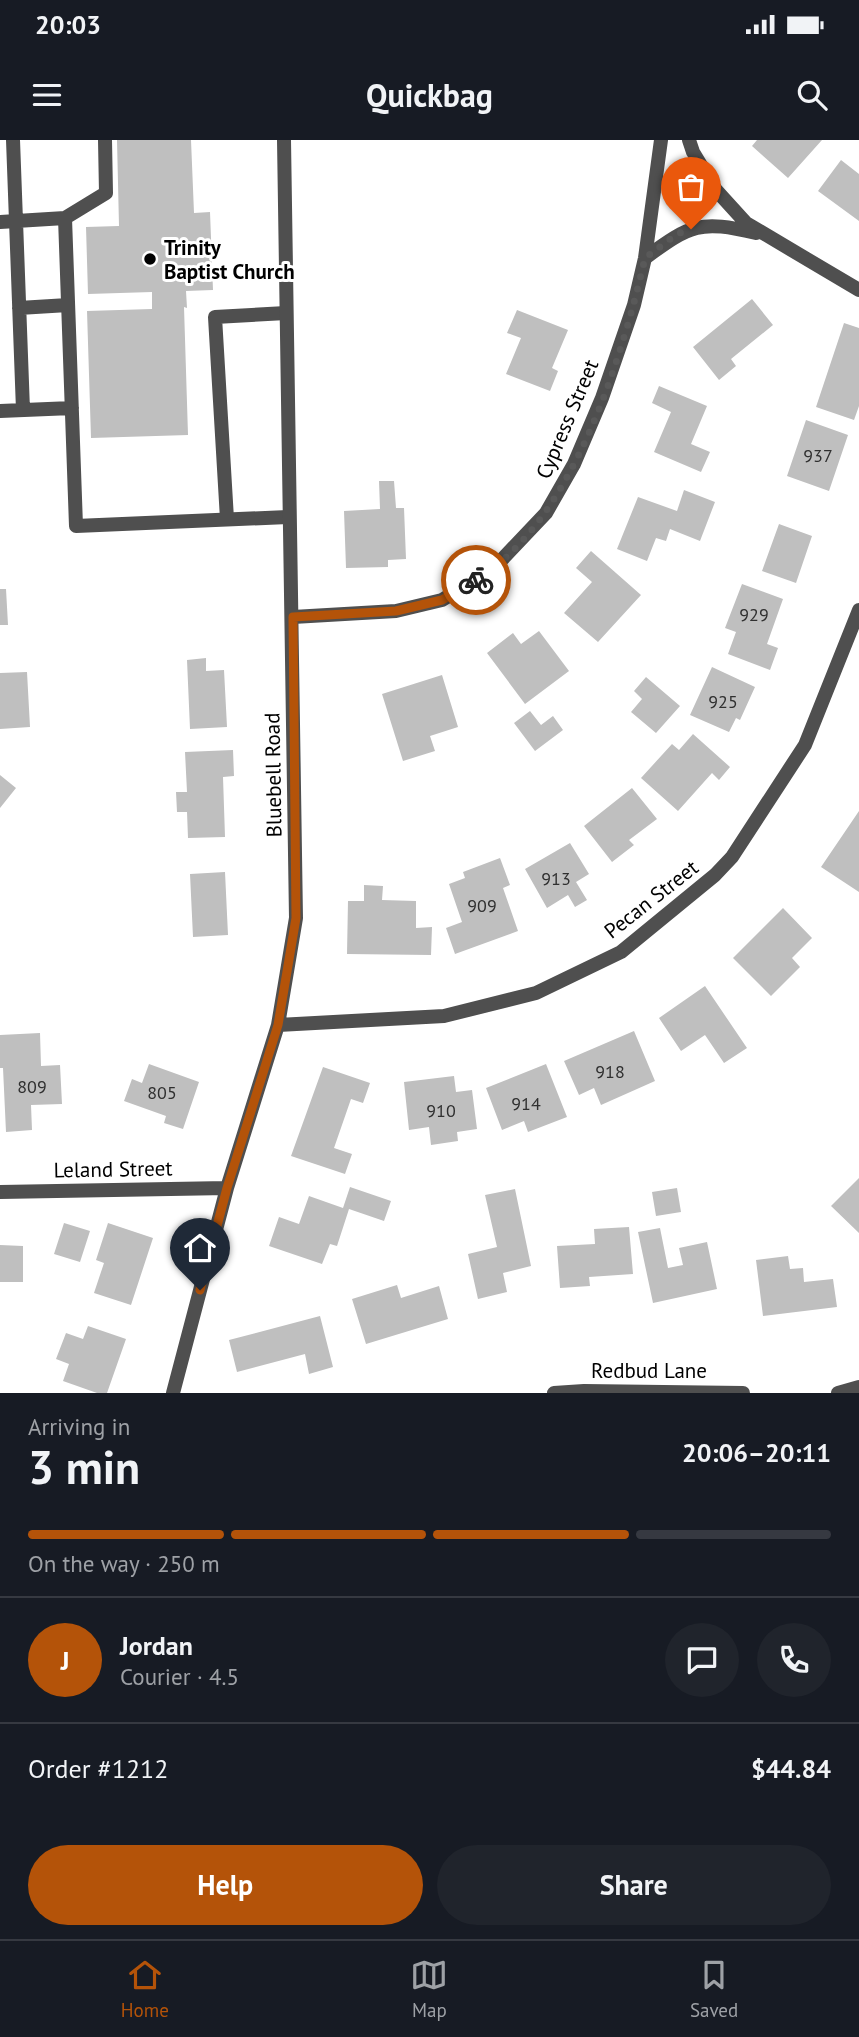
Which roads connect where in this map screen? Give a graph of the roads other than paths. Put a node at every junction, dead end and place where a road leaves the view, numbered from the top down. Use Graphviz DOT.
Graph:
graph roads {
  1 [pos="13,140"];
  2 [pos="105,140"];
  3 [pos="284,140"];
  4 [pos="661,140"];
  5 [pos="689,140"];
  6 [pos="65,218"];
  7 [pos="16,220"];
  8 [pos="0,222"];
  9 [pos="765,235"];
  10 [pos="645,258"];
  11 [pos="859,290"];
  12 [pos="68,305"];
  13 [pos="19,308"];
  14 [pos="286,313"];
  15 [pos="72,408"];
  16 [pos="23,410"];
  17 [pos="0,411"];
  18 [pos="289,517"];
  19 [pos="227,519"];
  20 [pos="859,610"];
  21 [pos="293,617"];
  22 [pos="278,1025"];
  23 [pos="227,1188"];
  24 [pos="0,1192"];
  25 [pos="859,1387"];
  26 [pos="173,1393"];
  27 [pos="554,1393"];
  28 [pos="743,1393"];
  29 [pos="838,1393"];
  1 -- 7 [label="street"];
  2 -- 6 [label="street"];
  3 -- 14 [label="street, Bluebell Road"];
  4 -- 10 [label="street, Cypress Street"];
  5 -- 9 [label="street"];
  6 -- 7 [label="street"];
  6 -- 12 [label="street"];
  7 -- 8 [label="street"];
  7 -- 13 [label="street"];
  9 -- 10 [label="street"];
  9 -- 11 [label="street"];
  10 -- 21 [label="street, Cypress Street"];
  12 -- 13 [label="street"];
  12 -- 15 [label="street"];
  13 -- 16 [label="street"];
  14 -- 18 [label="street, Bluebell Road"];
  14 -- 19 [label="street"];
  15 -- 16 [label="street"];
  15 -- 19 [label="street"];
  16 -- 17 [label="street"];
  18 -- 19 [label="street"];
  18 -- 21 [label="street, Bluebell Road"];
  20 -- 22 [label="street, Pecan Street"];
  21 -- 22 [label="street, Bluebell Road"];
  22 -- 23 [label="street, Bluebell Road"];
  23 -- 24 [label="street, Leland Street"];
  23 -- 26 [label="street, Bluebell Road"];
  25 -- 29 [label="street"];
  27 -- 28 [label="street, Redbud Lane"];
}
